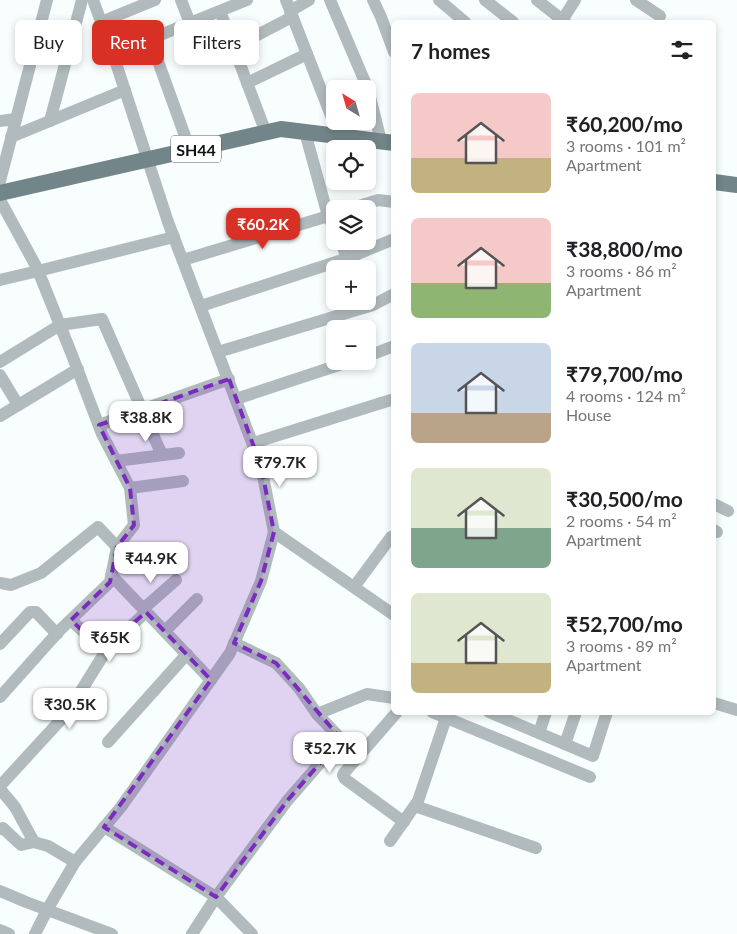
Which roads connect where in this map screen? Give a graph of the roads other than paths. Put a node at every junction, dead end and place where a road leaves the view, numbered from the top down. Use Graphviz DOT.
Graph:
graph roads {
  1 [pos="47,0"];
  2 [pos="82,0"];
  3 [pos="93,0"];
  4 [pos="155,0"];
  5 [pos="181,0"];
  6 [pos="247,0"];
  7 [pos="308,0"];
  8 [pos="330,0"];
  9 [pos="373,0"];
  10 [pos="439,0"];
  11 [pos="485,0"];
  12 [pos="537,0"];
  13 [pos="575,0"];
  14 [pos="636,0"];
  15 [pos="289,9"];
  16 [pos="220,11"];
  17 [pos="660,16"];
  18 [pos="100,20"];
  19 [pos="106,20"];
  20 [pos="189,20"];
  21 [pos="198,20"];
  22 [pos="224,20"];
  23 [pos="463,20"];
  24 [pos="510,20"];
  25 [pos="561,20"];
  26 [pos="564,20"];
  27 [pos="259,30"];
  28 [pos="391,44"];
  29 [pos="307,54"];
  30 [pos="117,65"];
  31 [pos="159,65"];
  32 [pos="240,65"];
  33 [pos="247,83"];
  34 [pos="125,90"];
  35 [pos="16,119"];
  36 [pos="0,121"];
  37 [pos="50,121"];
  38 [pos="266,132"];
  39 [pos="305,132"];
  40 [pos="339,136"];
  41 [pos="11,137"];
  42 [pos="388,142"];
  43 [pos="190,150"];
  44 [pos="148,160"];
  45 [pos="0,181"];
  46 [pos="716,182"];
  47 [pos="737,185"];
  48 [pos="0,193"];
  49 [pos="0,200"];
  50 [pos="327,200"];
  51 [pos="376,201"];
  52 [pos="391,202"];
  53 [pos="326,217"];
  54 [pos="174,237"];
  55 [pos="391,241"];
  56 [pos="183,260"];
  57 [pos="356,260"];
  58 [pos="326,270"];
  59 [pos="38,271"];
  60 [pos="0,280"];
  61 [pos="391,295"];
  62 [pos="376,301"];
  63 [pos="201,306"];
  64 [pos="349,310"];
  65 [pos="60,325"];
  66 [pos="391,347"];
  67 [pos="218,352"];
  68 [pos="376,353"];
  69 [pos="0,362"];
  70 [pos="78,369"];
  71 [pos="326,369"];
  72 [pos="0,375"];
  73 [pos="229,378"];
  74 [pos="236,399"];
  75 [pos="391,399"];
  76 [pos="18,405"];
  77 [pos="142,410"];
  78 [pos="0,415"];
  79 [pos="99,425"];
  80 [pos="253,443"];
  81 [pos="180,453"];
  82 [pos="162,455"];
  83 [pos="116,461"];
  84 [pos="184,480"];
  85 [pos="130,488"];
  86 [pos="716,505"];
  87 [pos="728,511"];
  88 [pos="274,532"];
  89 [pos="391,537"];
  90 [pos="117,547"];
  91 [pos="111,575"];
  92 [pos="176,580"];
  93 [pos="0,583"];
  94 [pos="354,588"];
  95 [pos="197,599"];
  96 [pos="145,610"];
  97 [pos="391,612"];
  98 [pos="70,620"];
  99 [pos="165,631"];
  100 [pos="57,634"];
  101 [pos="234,643"];
  102 [pos="0,644"];
  103 [pos="107,649"];
  104 [pos="187,654"];
  105 [pos="211,680"];
  106 [pos="0,697"];
  107 [pos="391,698"];
  108 [pos="716,704"];
  109 [pos="737,710"];
  110 [pos="317,714"];
  111 [pos="394,715"];
  112 [pos="502,715"];
  113 [pos="545,715"];
  114 [pos="575,715"];
  115 [pos="606,715"];
  116 [pos="447,716"];
  117 [pos="516,718"];
  118 [pos="539,733"];
  119 [pos="341,739"];
  120 [pos="108,742"];
  121 [pos="566,744"];
  122 [pos="358,757"];
  123 [pos="590,777"];
  124 [pos="0,788"];
  125 [pos="415,806"];
  126 [pos="404,822"];
  127 [pos="104,827"];
  128 [pos="0,829"];
  129 [pos="390,841"];
  130 [pos="34,842"];
  131 [pos="536,848"];
  132 [pos="74,862"];
  133 [pos="0,891"];
  134 [pos="216,897"];
  135 [pos="47,910"];
  136 [pos="0,930"];
  137 [pos="38,932"];
  138 [pos="9,934"];
  139 [pos="112,934"];
  140 [pos="192,934"];
  141 [pos="252,934"];
  1 -- 35 [label="street"];
  2 -- 37 [label="street"];
  3 -- 18 [label="street"];
  4 -- 19 [label="street"];
  5 -- 20 [label="street"];
  6 -- 16 [label="street"];
  7 -- 15 [label="street"];
  8 -- 42 [label="street"];
  9 -- 28 [label="street"];
  10 -- 23 [label="street"];
  11 -- 24 [label="street"];
  12 -- 25 [label="street"];
  13 -- 26 [label="street"];
  14 -- 17 [label="street"];
  15 -- 27 [label="street"];
  15 -- 29 [label="street"];
  16 -- 21 [label="street"];
  16 -- 22 [label="street"];
  29 -- 33 [label="street"];
  29 -- 40 [label="street"];
  30 -- 34 [label="street"];
  31 -- 43 [label="street"];
  32 -- 33 [label="street"];
  33 -- 38 [label="street"];
  34 -- 37 [label="street"];
  34 -- 44 [label="street"];
  35 -- 36 [label="street"];
  35 -- 41 [label="street"];
  37 -- 41 [label="street"];
  38 -- 39 [label="main road, SH44"];
  38 -- 43 [label="main road, SH44"];
  39 -- 40 [label="main road, SH44"];
  39 -- 50 [label="street"];
  40 -- 42 [label="main road, SH44"];
  41 -- 45 [label="street"];
  43 -- 44 [label="main road, SH44"];
  44 -- 48 [label="main road, SH44"];
  44 -- 54 [label="street"];
  46 -- 47 [label="main road"];
  49 -- 59 [label="street"];
  51 -- 52 [label="street"];
  53 -- 56 [label="street"];
  54 -- 56 [label="street"];
  54 -- 59 [label="street"];
  55 -- 57 [label="street"];
  56 -- 63 [label="street"];
  58 -- 63 [label="street"];
  59 -- 60 [label="street"];
  59 -- 65 [label="street"];
  61 -- 62 [label="street"];
  63 -- 67 [label="street"];
  64 -- 67 [label="street"];
  65 -- 69 [label="street"];
  65 -- 70 [label="street"];
  65 -- 77 [label="street"];
  66 -- 68 [label="street"];
  67 -- 73 [label="street"];
  70 -- 76 [label="street"];
  70 -- 79 [label="street"];
  71 -- 74 [label="street"];
  72 -- 76 [label="street"];
  73 -- 74 [label="street"];
  73 -- 77 [label="street"];
  74 -- 80 [label="street"];
  75 -- 80 [label="street"];
  76 -- 78 [label="street"];
  77 -- 79 [label="street"];
  77 -- 82 [label="street"];
  79 -- 83 [label="street"];
  80 -- 88 [label="street"];
  81 -- 82 [label="street"];
  82 -- 83 [label="street"];
  83 -- 85 [label="street"];
  84 -- 85 [label="street"];
  85 -- 90 [label="street"];
  86 -- 87 [label="street"];
  88 -- 94 [label="street"];
  88 -- 101 [label="street"];
  89 -- 94 [label="street"];
  90 -- 91 [label="street"];
  90 -- 93 [label="street"];
  91 -- 96 [label="street"];
  91 -- 98 [label="street"];
  92 -- 96 [label="street"];
  94 -- 97 [label="street"];
  95 -- 99 [label="street"];
  96 -- 99 [label="street"];
  96 -- 103 [label="street"];
  98 -- 100 [label="street"];
  98 -- 103 [label="street"];
  99 -- 104 [label="street"];
  100 -- 102 [label="street"];
  100 -- 106 [label="street"];
  101 -- 105 [label="street"];
  101 -- 110 [label="street"];
  103 -- 124 [label="street"];
  104 -- 105 [label="street"];
  104 -- 120 [label="street"];
  105 -- 127 [label="street"];
  107 -- 110 [label="street"];
  108 -- 109 [label="street"];
  110 -- 119 [label="street"];
  111 -- 122 [label="street"];
  112 -- 117 [label="street"];
  113 -- 118 [label="street"];
  114 -- 121 [label="street"];
  115 -- 121 [label="street"];
  116 -- 123 [label="street"];
  116 -- 125 [label="street"];
  117 -- 118 [label="street"];
  118 -- 121 [label="street"];
  119 -- 122 [label="street"];
  119 -- 134 [label="street"];
  122 -- 126 [label="street"];
  124 -- 130 [label="street"];
  125 -- 126 [label="street"];
  125 -- 131 [label="street"];
  126 -- 129 [label="street"];
  127 -- 132 [label="street"];
  127 -- 134 [label="street"];
  128 -- 130 [label="street"];
  130 -- 132 [label="street"];
  132 -- 135 [label="street"];
  133 -- 135 [label="street"];
  134 -- 140 [label="street"];
  134 -- 141 [label="street"];
  135 -- 137 [label="street"];
  135 -- 139 [label="street"];
  136 -- 138 [label="street"];
}
